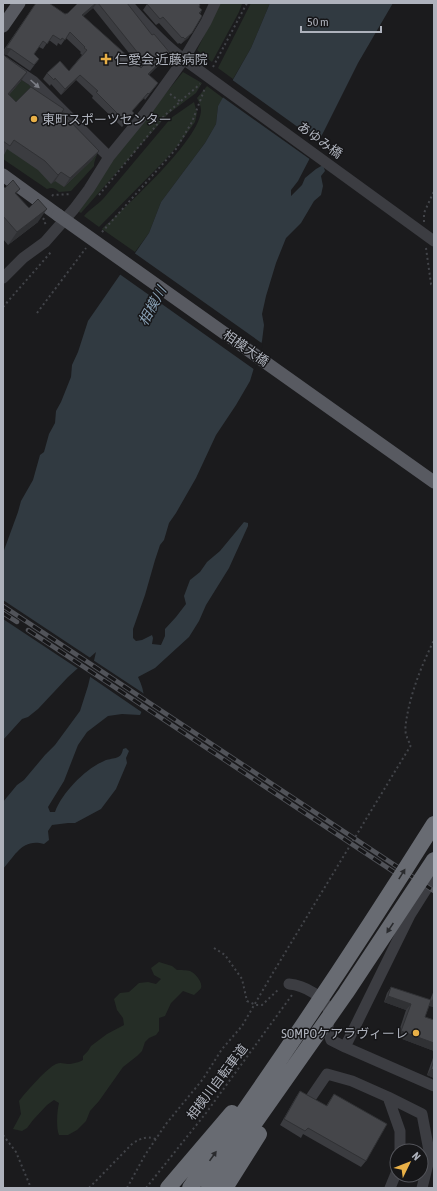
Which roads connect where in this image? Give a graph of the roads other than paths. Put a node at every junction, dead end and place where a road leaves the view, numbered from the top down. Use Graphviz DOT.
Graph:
graph roads {
  1 [pos="19,3"];
  2 [pos="126,3"];
  3 [pos="215,3"];
  4 [pos="3,26"];
  5 [pos="3,61"];
  6 [pos="186,61"];
  7 [pos="109,157"];
  8 [pos="3,175"];
  9 [pos="434,241"];
  10 [pos="3,278"];
  11 [pos="434,482"];
  12 [pos="434,824"];
  13 [pos="434,860"];
  14 [pos="434,877"];
  15 [pos="386,900"];
  16 [pos="294,984"];
  17 [pos="346,993"];
  18 [pos="345,1047"];
  19 [pos="434,1086"];
  20 [pos="312,1096"];
  21 [pos="388,1097"];
  22 [pos="400,1143"];
  23 [pos="168,1188"];
  24 [pos="190,1188"];
  25 [pos="209,1188"];
  26 [pos="226,1188"];
  27 [pos="422,1188"];
  1 -- 4 [label="main road"];
  2 -- 6 [label="street, あゆみ橋"];
  3 -- 6 [label="street"];
  5 -- 7 [label="street, one-way"];
  6 -- 7 [label="street"];
  6 -- 9 [label="street, あゆみ橋, bridge"];
  7 -- 10 [label="street"];
  8 -- 11 [label="main road, 相模大橋, bridge"];
  15 -- 12 [label="highway, one-way, bridge"];
  13 -- 17 [label="highway, one-way, bridge"];
  14 -- 18 [label="street"];
  15 -- 23 [label="highway, bridge"];
  24 -- 15 [label="highway, one-way, bridge"];
  16 -- 18 [label="street"];
  17 -- 25 [label="highway, bridge"];
  17 -- 26 [label="highway, bridge"];
  18 -- 19 [label="street"];
  20 -- 21 [label="street"];
  21 -- 22 [label="street"];
  21 -- 27 [label="street"];
}
